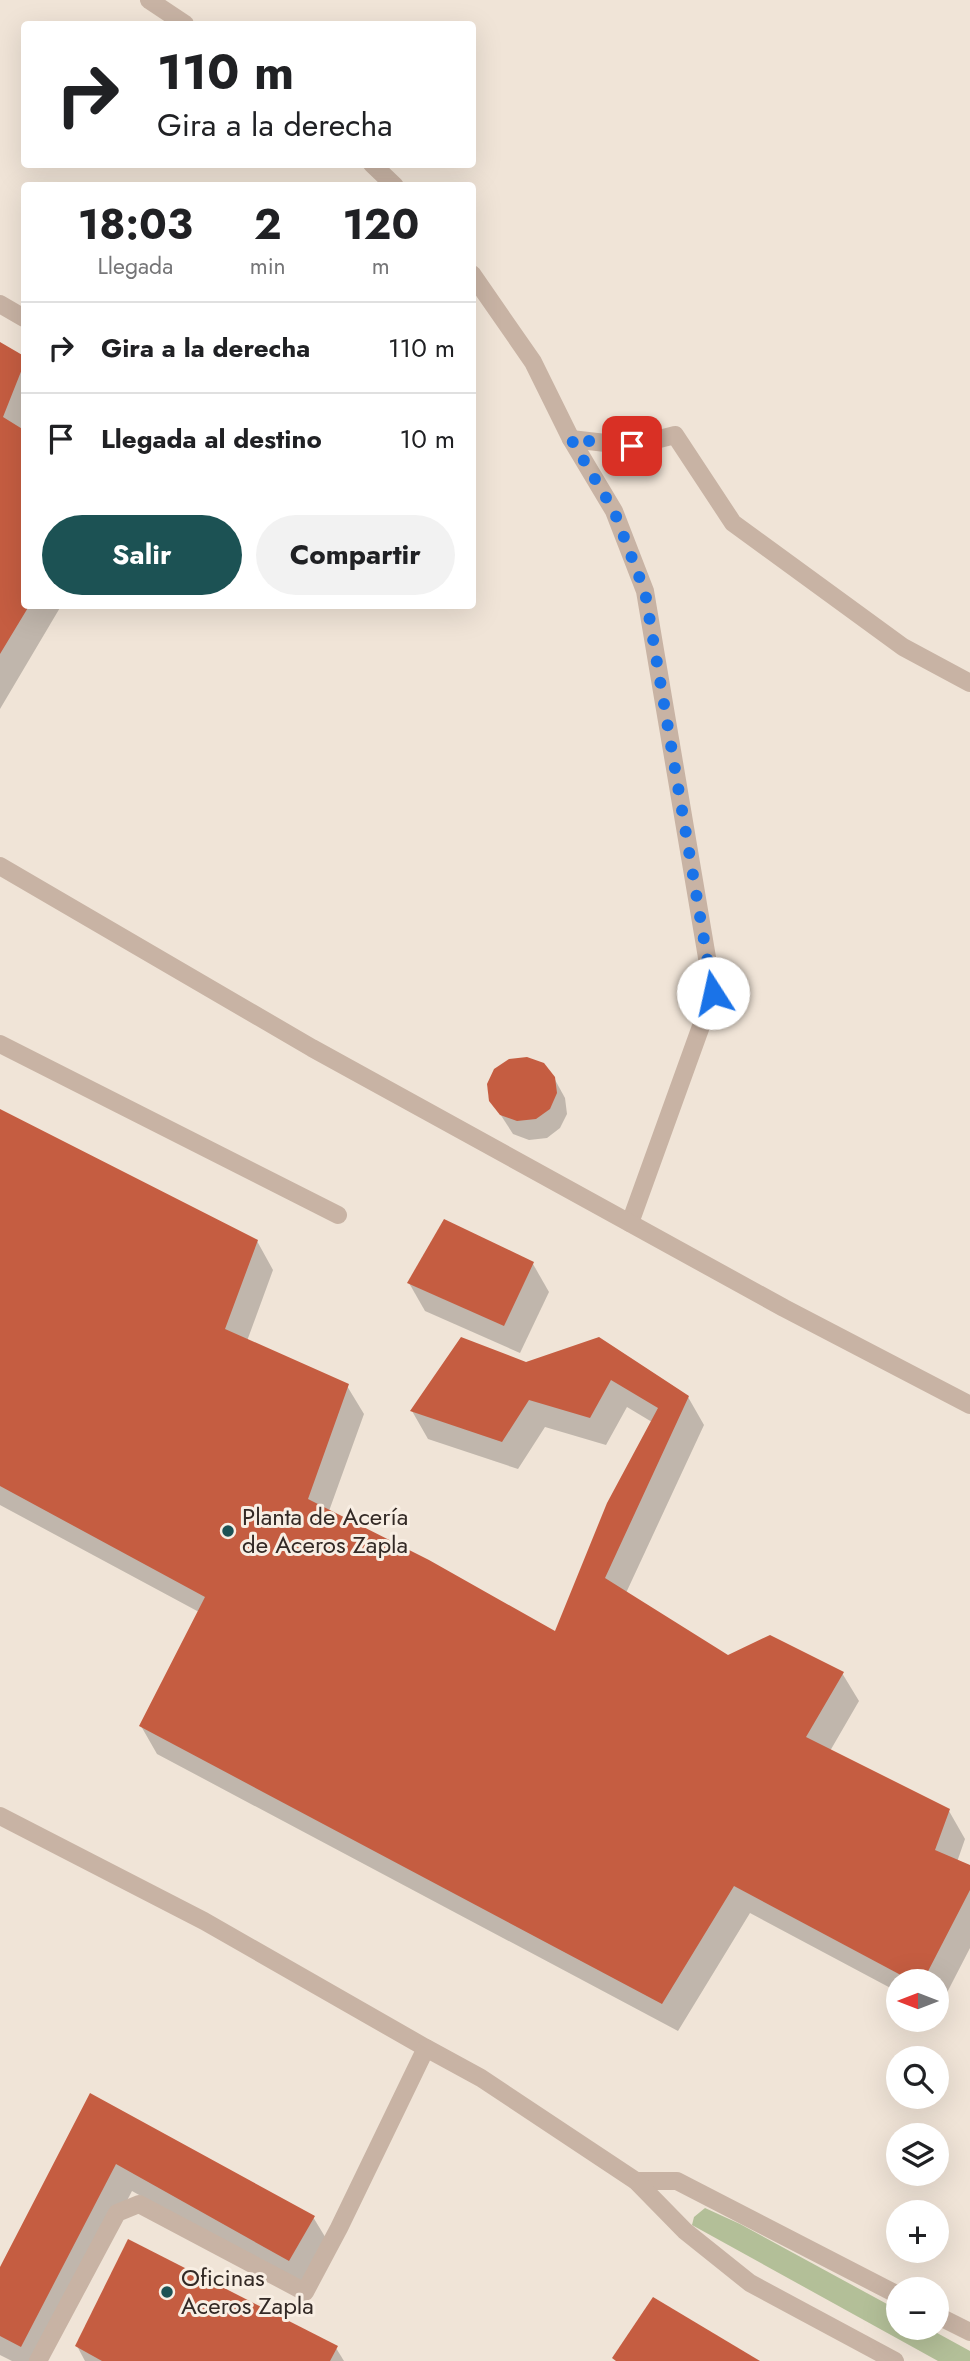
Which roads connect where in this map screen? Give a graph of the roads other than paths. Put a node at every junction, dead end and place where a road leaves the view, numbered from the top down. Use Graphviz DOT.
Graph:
graph roads {
  1 [pos="149,0"];
  2 [pos="180,21"];
  3 [pos="376,168"];
  4 [pos="391,182"];
  5 [pos="476,280"];
  6 [pos="0,304"];
  7 [pos="21,316"];
  8 [pos="571,439"];
  9 [pos="970,683"];
  10 [pos="0,866"];
  11 [pos="0,1044"];
  12 [pos="338,1215"];
  13 [pos="630,1223"];
  14 [pos="970,1405"];
  15 [pos="0,1816"];
  16 [pos="426,2048"];
  17 [pos="636,2181"];
  18 [pos="886,2289"];
  19 [pos="949,2322"];
  20 [pos="970,2332"];
  21 [pos="38,2361"];
  22 [pos="895,2361"];
  1 -- 2 [label="lane"];
  3 -- 4 [label="lane"];
  5 -- 8 [label="lane"];
  6 -- 7 [label="lane"];
  8 -- 9 [label="lane"];
  8 -- 13 [label="lane"];
  10 -- 13 [label="lane"];
  11 -- 12 [label="lane"];
  13 -- 14 [label="lane"];
  15 -- 16 [label="lane"];
  16 -- 17 [label="lane"];
  16 -- 21 [label="lane"];
  17 -- 18 [label="lane"];
  17 -- 22 [label="lane"];
  19 -- 20 [label="lane"];
}
